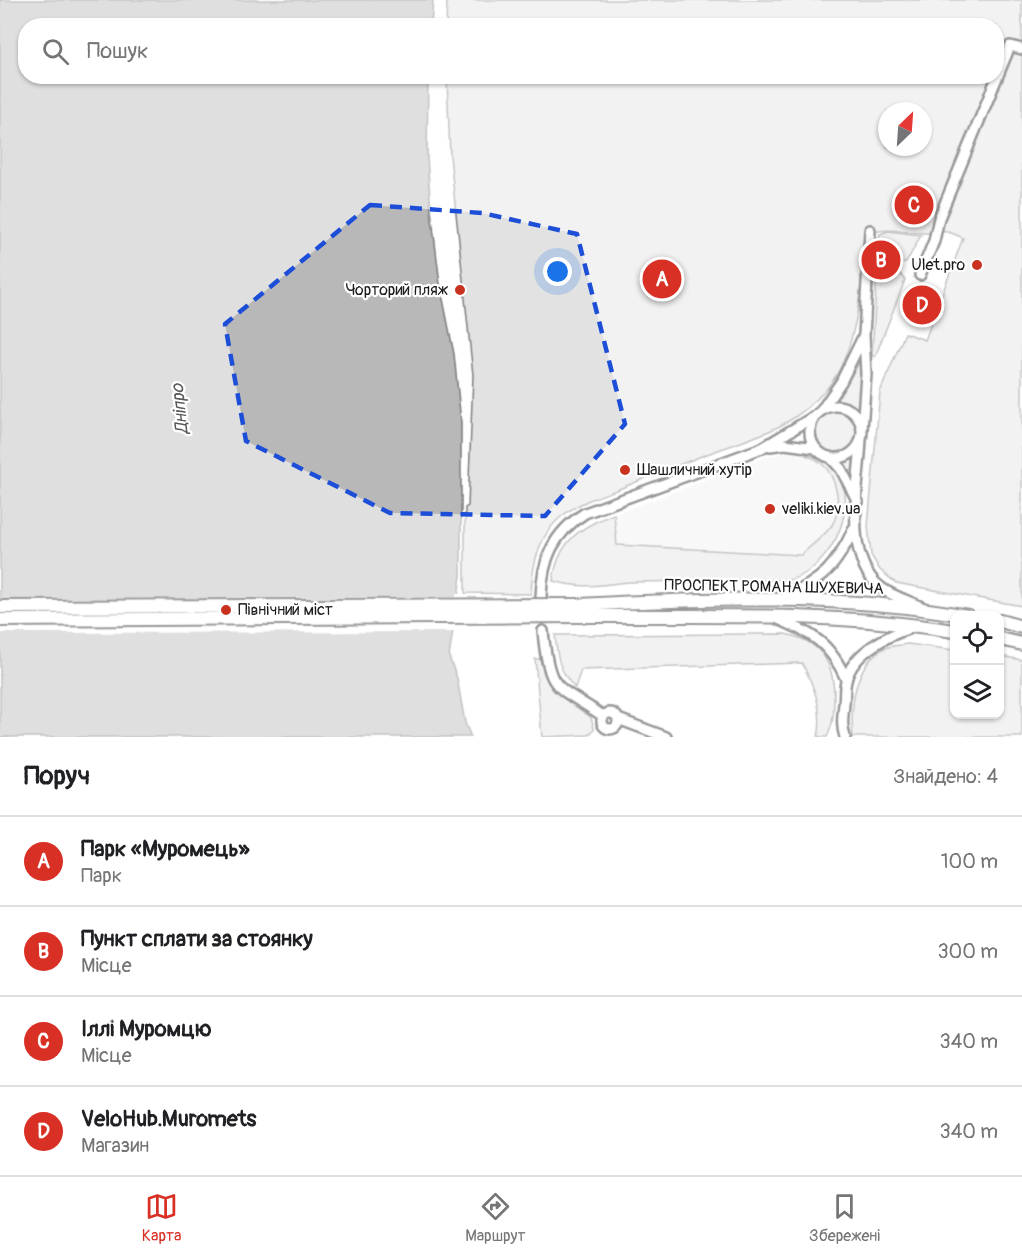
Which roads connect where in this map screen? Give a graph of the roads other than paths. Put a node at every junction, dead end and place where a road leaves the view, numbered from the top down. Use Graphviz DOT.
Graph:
graph roads {
  1 [pos="1022,49"];
  2 [pos="1004,61"];
  3 [pos="994,84"];
  4 [pos="870,230"];
  5 [pos="920,274"];
  6 [pos="864,335"];
  7 [pos="823,408"];
  8 [pos="815,416"];
  9 [pos="862,434"];
  10 [pos="762,448"];
  11 [pos="815,448"];
  12 [pos="830,457"];
  13 [pos="858,501"];
  14 [pos="854,528"];
  15 [pos="541,597"];
  16 [pos="780,601"];
  17 [pos="0,607"];
  18 [pos="924,608"];
  19 [pos="579,610"];
  20 [pos="950,612"];
  21 [pos="774,617"];
  22 [pos="0,620"];
  23 [pos="1004,622"];
  24 [pos="921,626"];
  25 [pos="1022,627"];
  26 [pos="950,630"];
  27 [pos="543,631"];
  28 [pos="1004,640"];
  29 [pos="1022,644"];
  30 [pos="846,679"];
  31 [pos="603,716"];
  32 [pos="618,719"];
  33 [pos="842,727"];
  34 [pos="606,728"];
  35 [pos="600,737"];
  36 [pos="666,737"];
  37 [pos="836,737"];
  38 [pos="845,737"];
  1 -- 2 [label="street"];
  3 -- 5 [label="street"];
  4 -- 6 [label="street"];
  6 -- 7 [label="street"];
  6 -- 9 [label="street"];
  7 -- 8 [label="street"];
  7 -- 9 [label="street"];
  8 -- 10 [label="street"];
  8 -- 11 [label="street"];
  9 -- 12 [label="street"];
  9 -- 13 [label="street"];
  10 -- 11 [label="street"];
  10 -- 15 [label="street"];
  11 -- 12 [label="street"];
  12 -- 13 [label="street"];
  13 -- 14 [label="street"];
  14 -- 16 [label="street"];
  14 -- 18 [label="street"];
  16 -- 18 [label="main road, ПРОСПЕКТ РОМАНА ШУХЕВИЧА"];
  16 -- 19 [label="main road, ПРОСПЕКТ РОМАНА ШУХЕВИЧА"];
  17 -- 19 [label="main road, bridge"];
  18 -- 20 [label="main road, ПРОСПЕКТ РОМАНА ШУХЕВИЧА"];
  19 -- 21 [label="main road, ПРОСПЕКТ РОМАНА ШУХЕВИЧА"];
  19 -- 22 [label="main road, bridge"];
  21 -- 24 [label="main road, ПРОСПЕКТ РОМАНА ШУХЕВИЧА"];
  21 -- 30 [label="street"];
  23 -- 25 [label="main road"];
  24 -- 26 [label="main road, ПРОСПЕКТ РОМАНА ШУХЕВИЧА"];
  24 -- 30 [label="street"];
  27 -- 31 [label="street"];
  28 -- 29 [label="main road"];
  30 -- 33 [label="street"];
  31 -- 32 [label="street"];
  31 -- 34 [label="street"];
  32 -- 34 [label="street"];
  32 -- 36 [label="street"];
  33 -- 37 [label="street"];
  33 -- 38 [label="street"];
  34 -- 35 [label="street"];
}
